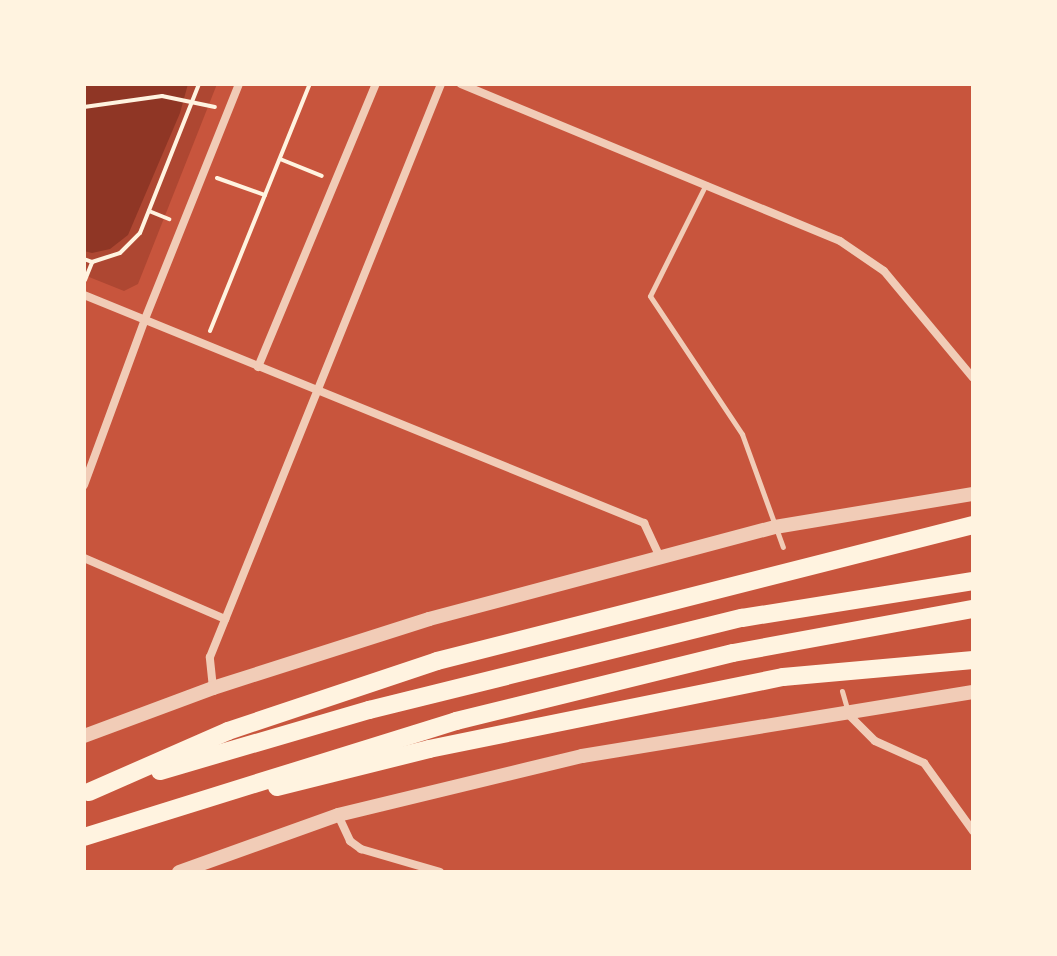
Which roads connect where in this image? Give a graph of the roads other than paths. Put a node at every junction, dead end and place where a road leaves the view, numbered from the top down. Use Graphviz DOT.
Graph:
graph roads {
  1 [pos="239,84"];
  2 [pos="376,84"];
  3 [pos="441,84"];
  4 [pos="461,84"];
  5 [pos="706,183"];
  6 [pos="84,295"];
  7 [pos="145,319"];
  8 [pos="258,367"];
  9 [pos="973,378"];
  10 [pos="317,391"];
  11 [pos="84,485"];
  12 [pos="973,494"];
  13 [pos="973,525"];
  14 [pos="775,527"];
  15 [pos="783,547"];
  16 [pos="84,558"];
  17 [pos="661,559"];
  18 [pos="973,581"];
  19 [pos="973,609"];
  20 [pos="225,619"];
  21 [pos="973,660"];
  22 [pos="213,688"];
  23 [pos="842,691"];
  24 [pos="973,692"];
  25 [pos="848,714"];
  26 [pos="84,736"];
  27 [pos="87,793"];
  28 [pos="338,815"];
  29 [pos="143,817"];
  30 [pos="973,831"];
  31 [pos="84,837"];
  32 [pos="179,872"];
  33 [pos="440,872"];
  1 -- 7 [label="street"];
  2 -- 8 [label="street"];
  3 -- 10 [label="street"];
  4 -- 5 [label="street"];
  5 -- 9 [label="street"];
  5 -- 14 [label="lane"];
  6 -- 7 [label="street"];
  7 -- 8 [label="street"];
  7 -- 11 [label="street"];
  8 -- 10 [label="street"];
  10 -- 17 [label="street"];
  10 -- 20 [label="street"];
  12 -- 14 [label="street"];
  13 -- 27 [label="highway"];
  14 -- 15 [label="lane"];
  14 -- 17 [label="street"];
  16 -- 20 [label="street"];
  17 -- 22 [label="street"];
  18 -- 27 [label="highway"];
  19 -- 29 [label="highway"];
  20 -- 22 [label="street"];
  21 -- 29 [label="highway"];
  22 -- 26 [label="street"];
  23 -- 25 [label="lane"];
  24 -- 25 [label="street"];
  25 -- 28 [label="street"];
  25 -- 30 [label="street"];
  28 -- 32 [label="street"];
  28 -- 33 [label="street"];
  29 -- 31 [label="highway"];
}
